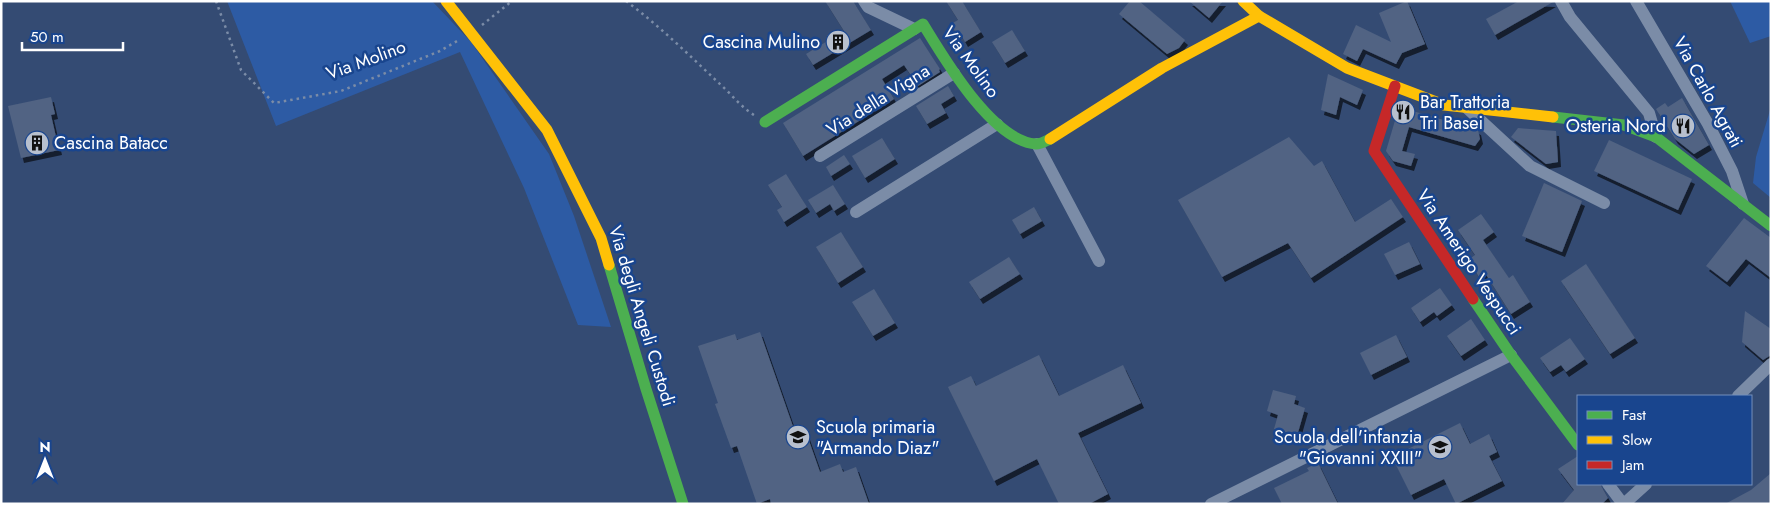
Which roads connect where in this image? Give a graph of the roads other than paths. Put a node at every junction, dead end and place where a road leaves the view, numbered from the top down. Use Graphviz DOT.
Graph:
graph roads {
  1 [pos="446,1"];
  2 [pos="864,1"];
  3 [pos="1242,1"];
  4 [pos="1561,1"];
  5 [pos="1636,1"];
  6 [pos="1259,16"];
  7 [pos="914,29"];
  8 [pos="954,73"];
  9 [pos="1395,86"];
  10 [pos="1466,107"];
  11 [pos="764,122"];
  12 [pos="997,124"];
  13 [pos="1656,136"];
  14 [pos="1037,144"];
  15 [pos="820,156"];
  16 [pos="1604,203"];
  17 [pos="1743,204"];
  18 [pos="856,212"];
  19 [pos="1771,226"];
  20 [pos="1099,261"];
  21 [pos="1510,355"];
  22 [pos="1771,364"];
  23 [pos="1739,395"];
  24 [pos="1577,444"];
  25 [pos="1609,485"];
  26 [pos="1645,485"];
  27 [pos="683,504"];
  28 [pos="1211,504"];
  29 [pos="1623,504"];
  1 -- 27 [label="street, Via degli Angeli Custodi"];
  2 -- 7 [label="street"];
  3 -- 6 [label="street"];
  4 -- 13 [label="street"];
  5 -- 17 [label="street, Via Carlo Agrati"];
  6 -- 9 [label="street"];
  6 -- 14 [label="street"];
  7 -- 8 [label="street, Via Molino"];
  7 -- 11 [label="street, Via Molino"];
  8 -- 12 [label="street, Via Molino"];
  8 -- 15 [label="street, Via della Vigna"];
  9 -- 10 [label="street"];
  9 -- 21 [label="street, Via Amerigo Vespucci"];
  10 -- 13 [label="street"];
  10 -- 16 [label="street"];
  12 -- 14 [label="street, Via Molino"];
  12 -- 18 [label="street"];
  13 -- 17 [label="street"];
  14 -- 20 [label="street"];
  17 -- 19 [label="street"];
  21 -- 24 [label="street, Via Amerigo Vespucci"];
  21 -- 28 [label="street"];
  22 -- 23 [label="street"];
  25 -- 29 [label="street"];
  26 -- 29 [label="street"];
}
